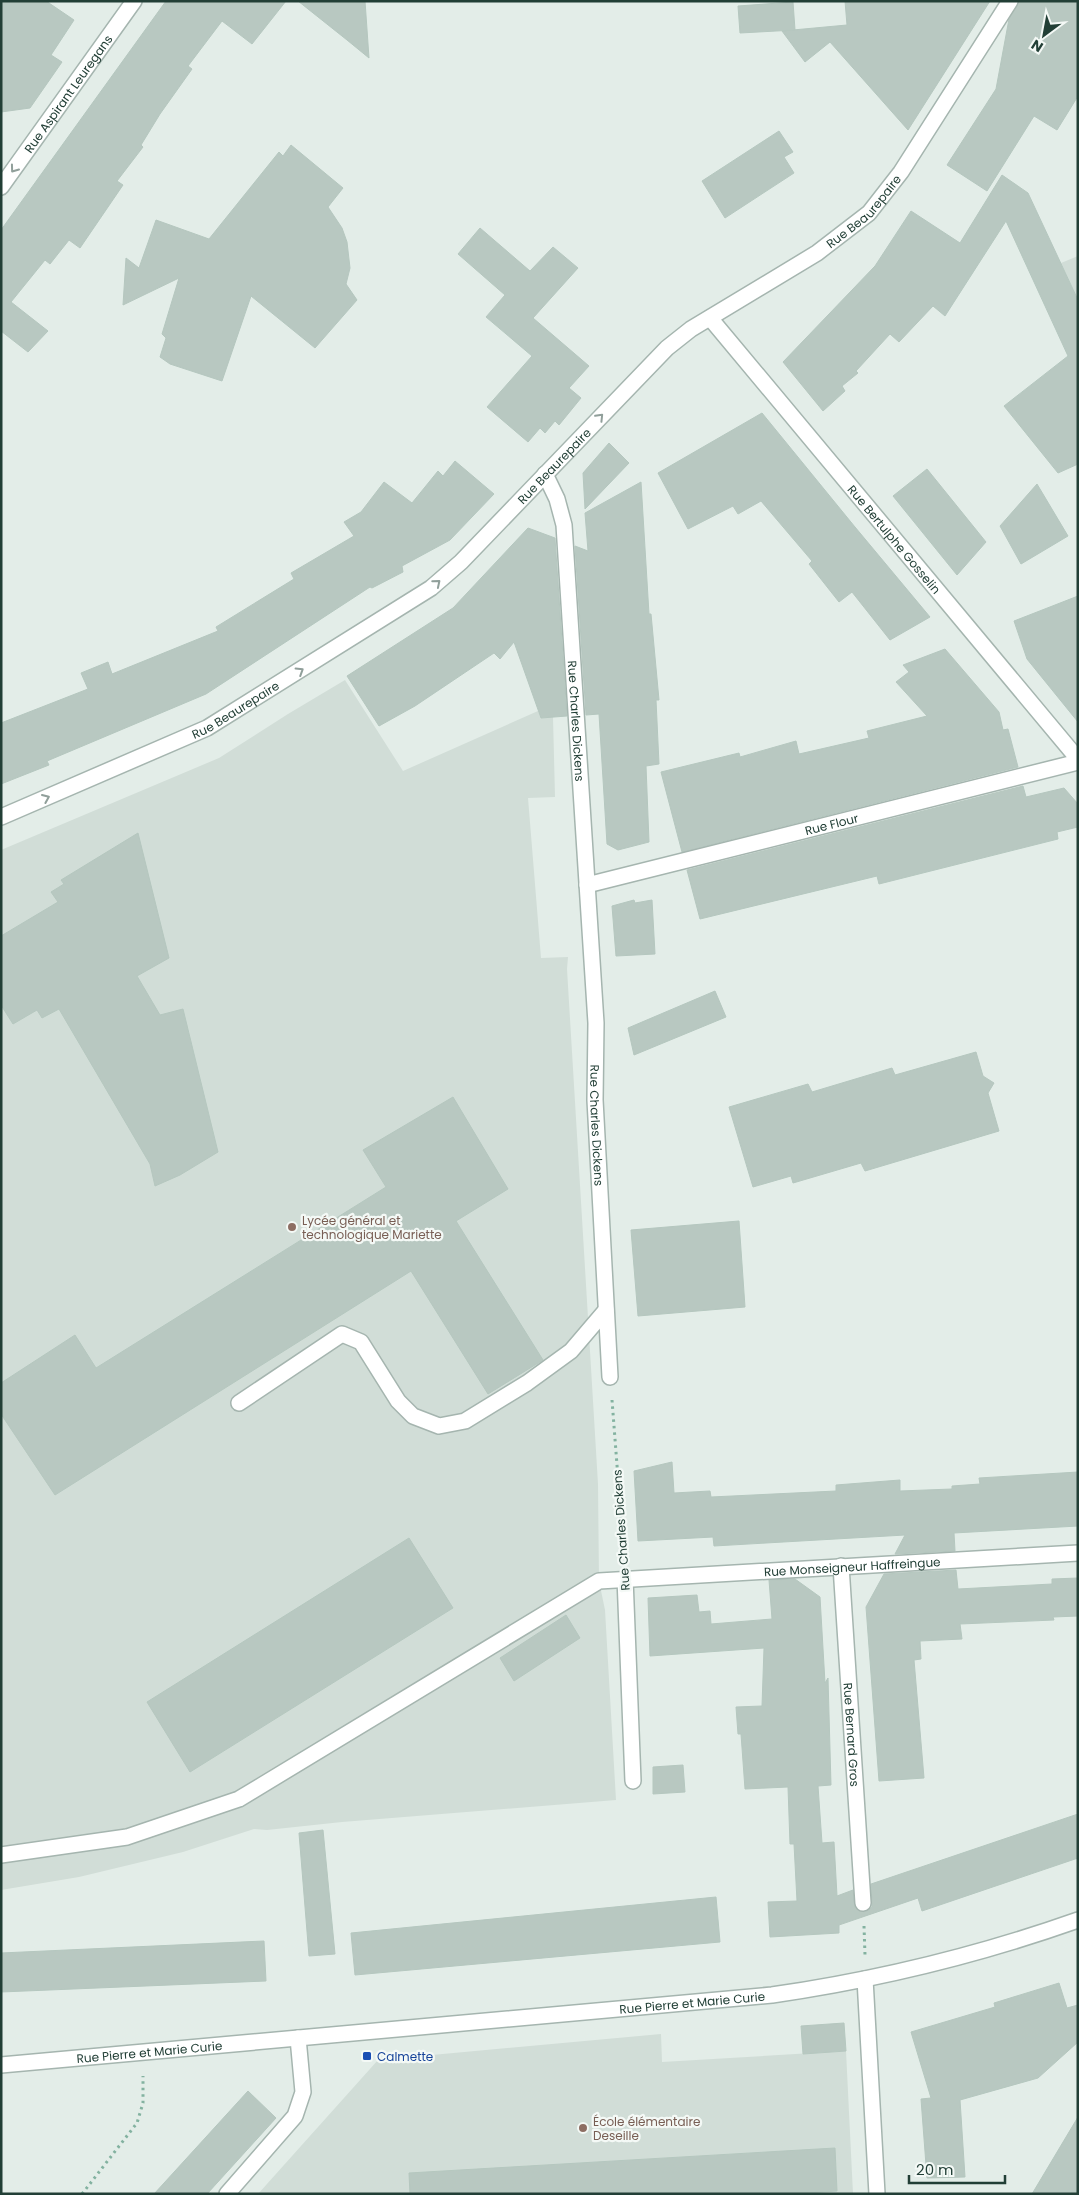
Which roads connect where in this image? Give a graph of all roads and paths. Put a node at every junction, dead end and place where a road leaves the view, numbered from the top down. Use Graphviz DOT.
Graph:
graph roads {
  1 [pos="134,1"];
  2 [pos="1010,1"];
  3 [pos="1,187"];
  4 [pos="710,318"];
  5 [pos="545,474"];
  6 [pos="1078,761"];
  7 [pos="1,817"];
  8 [pos="587,885"];
  9 [pos="606,1310"];
  10 [pos="610,1377"];
  11 [pos="239,1402"];
  12 [pos="1078,1553"];
  13 [pos="841,1566"];
  14 [pos="625,1578"];
  15 [pos="633,1781"];
  16 [pos="1,1855"];
  17 [pos="864,1903"];
  18 [pos="1078,1920"];
  19 [pos="865,1979"];
  20 [pos="298,2038"];
  21 [pos="143,2052"];
  22 [pos="1,2065"];
  23 [pos="82,2194"];
  24 [pos="226,2194"];
  25 [pos="877,2194"];
  1 -- 3 [label="street, Rue Aspirant Leuregans, one-way"];
  2 -- 4 [label="street, Rue Beaurepaire"];
  5 -- 4 [label="street, Rue Beaurepaire, one-way"];
  4 -- 6 [label="street, Rue Bertulphe Gosselin"];
  7 -- 5 [label="street, Rue Beaurepaire, one-way"];
  5 -- 8 [label="street, Rue Charles Dickens"];
  6 -- 8 [label="street, Rue Flour"];
  8 -- 9 [label="street, Rue Charles Dickens"];
  9 -- 10 [label="street, Rue Charles Dickens"];
  9 -- 11 [label="street"];
  10 -- 14 [label="path, Rue Charles Dickens"];
  12 -- 13 [label="street, Rue Monseigneur Haffreingue"];
  13 -- 14 [label="street, Rue Monseigneur Haffreingue"];
  13 -- 17 [label="street, Rue Bernard Gros"];
  14 -- 15 [label="street, Rue Charles Dickens"];
  14 -- 16 [label="street, Rue Monseigneur Haffreingue"];
  18 -- 19 [label="street, Rue Pierre et Marie Curie"];
  19 -- 20 [label="street, Rue Pierre et Marie Curie"];
  19 -- 25 [label="street"];
  20 -- 21 [label="street, Rue Pierre et Marie Curie"];
  20 -- 24 [label="street"];
  21 -- 22 [label="street, Rue Pierre et Marie Curie"];
  21 -- 23 [label="path"];
}
